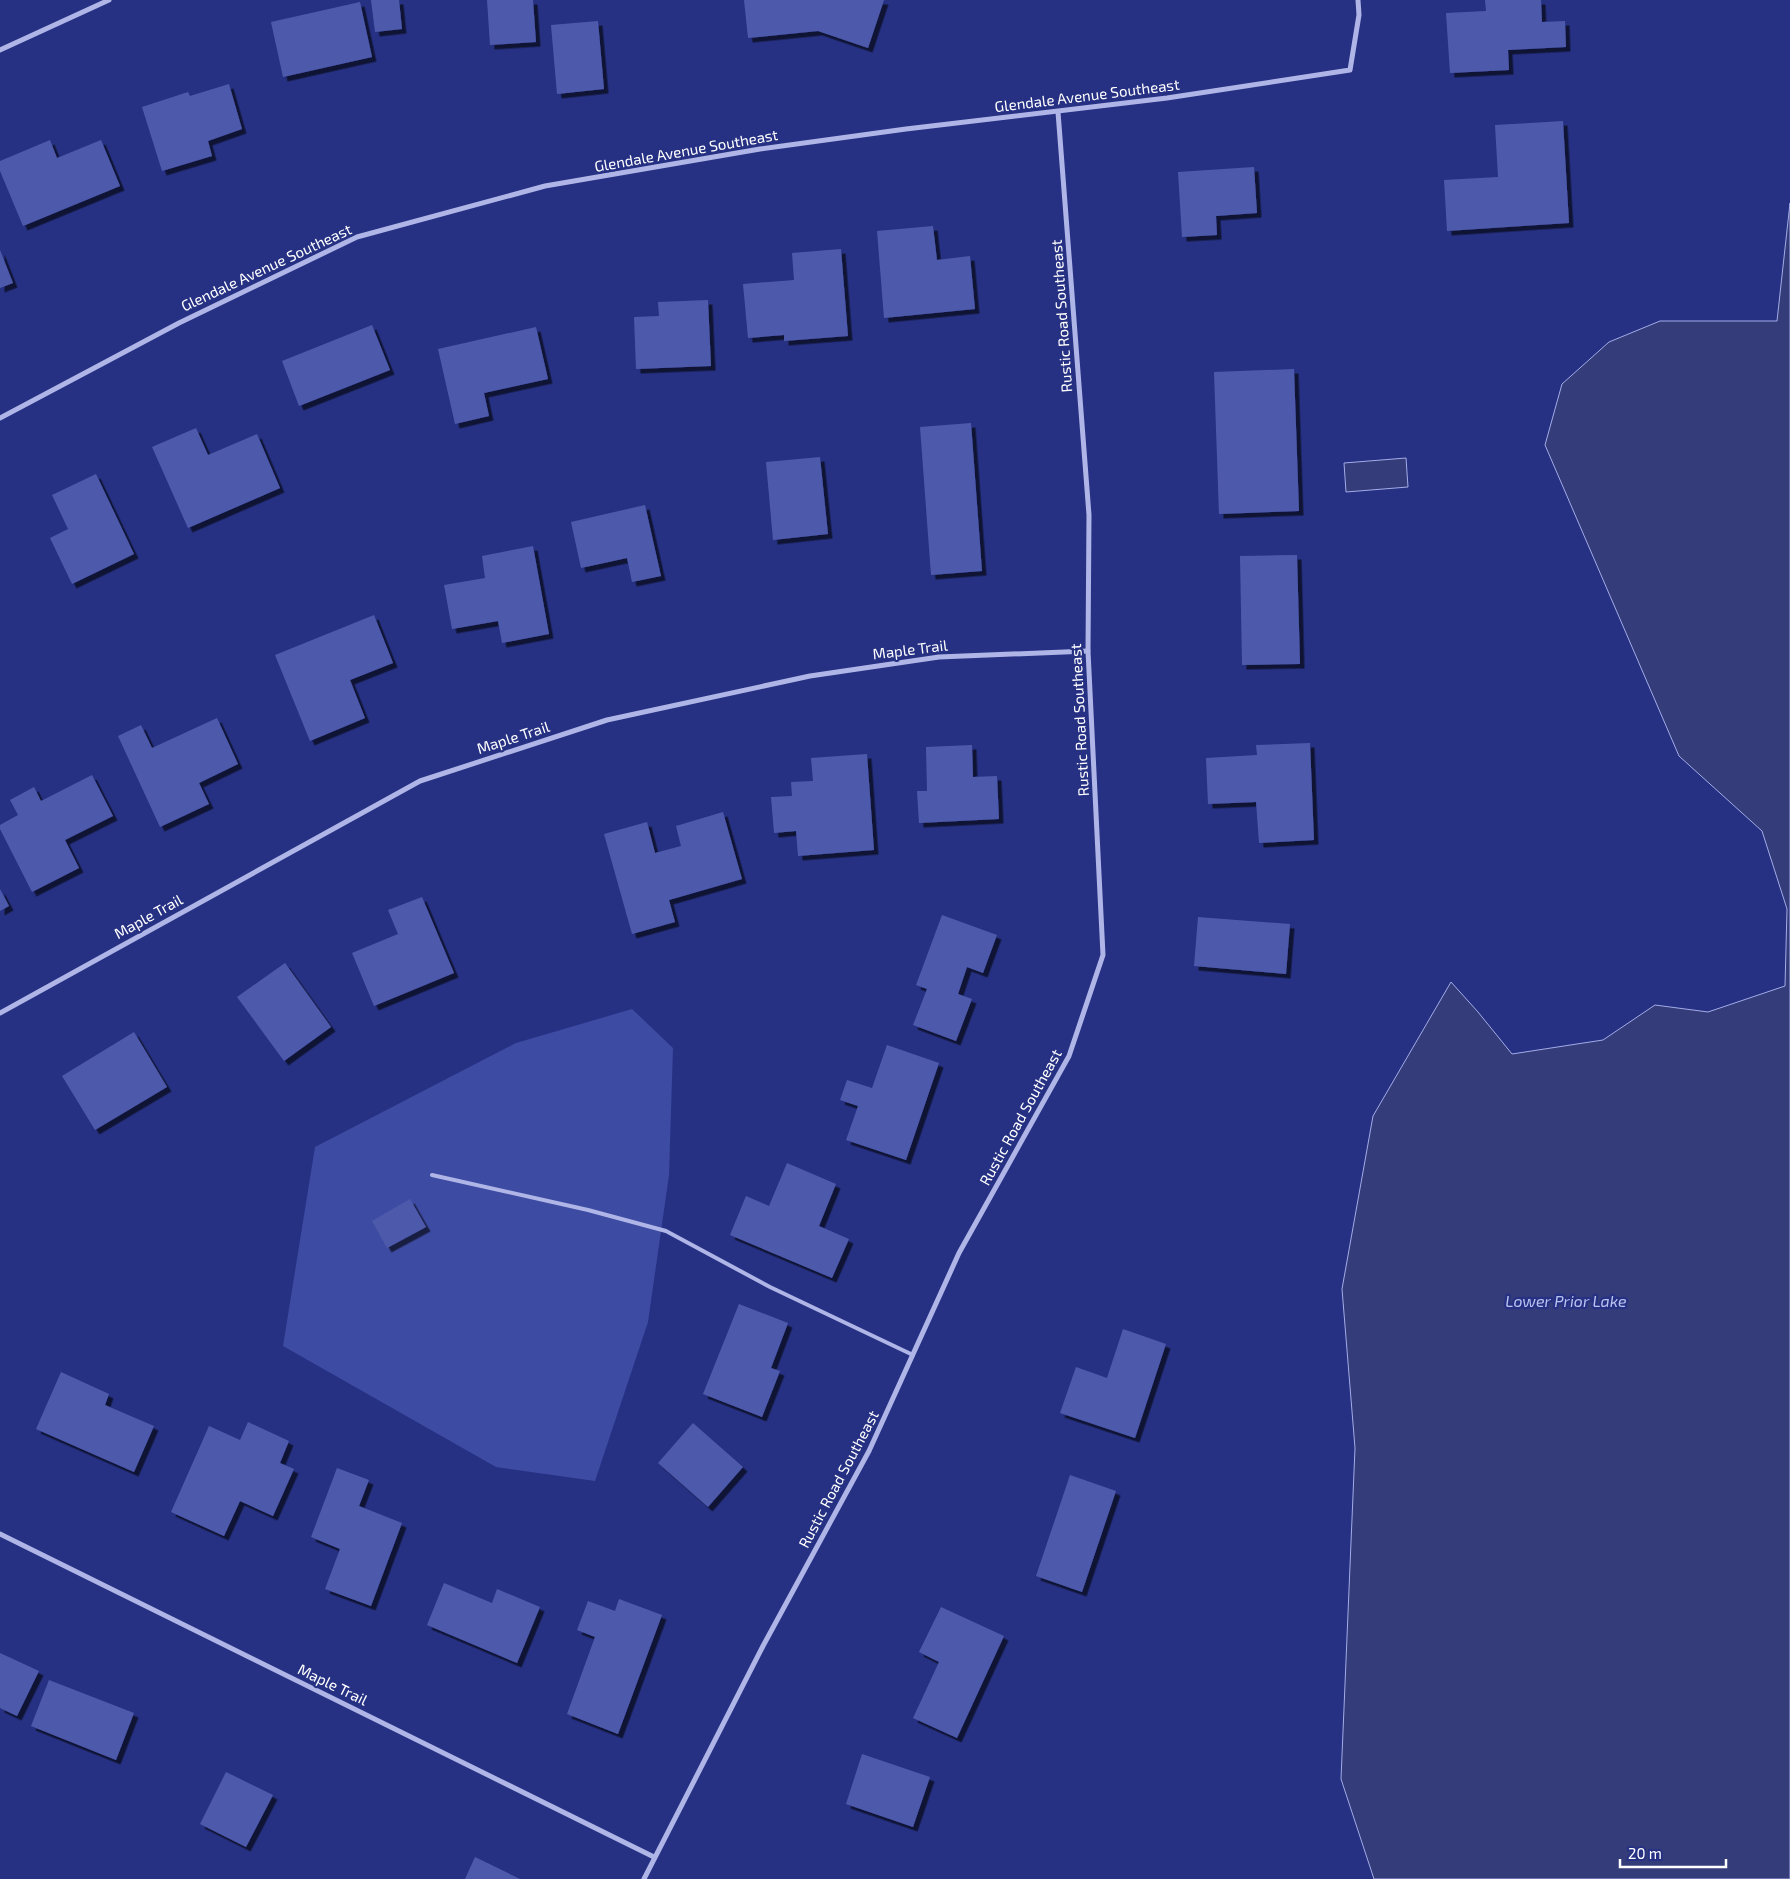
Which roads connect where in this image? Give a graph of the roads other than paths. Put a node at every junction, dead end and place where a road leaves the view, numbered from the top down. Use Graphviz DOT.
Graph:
graph roads {
  1 [pos="109,0"];
  2 [pos="1358,0"];
  3 [pos="0,50"];
  4 [pos="1058,112"];
  5 [pos="0,418"];
  6 [pos="1088,651"];
  7 [pos="0,1013"];
  8 [pos="432,1175"];
  9 [pos="913,1355"];
  10 [pos="0,1534"];
  11 [pos="654,1857"];
  12 [pos="644,1879"];
  1 -- 3 [label="street"];
  2 -- 4 [label="street, Glendale Avenue Southeast"];
  4 -- 5 [label="street, Glendale Avenue Southeast"];
  4 -- 6 [label="street, Rustic Road Southeast"];
  6 -- 7 [label="street, Maple Trail"];
  6 -- 9 [label="street, Rustic Road Southeast"];
  8 -- 9 [label="lane"];
  9 -- 11 [label="street, Rustic Road Southeast"];
  10 -- 11 [label="street, Maple Trail"];
  11 -- 12 [label="street, Rustic Road Southeast"];
}
